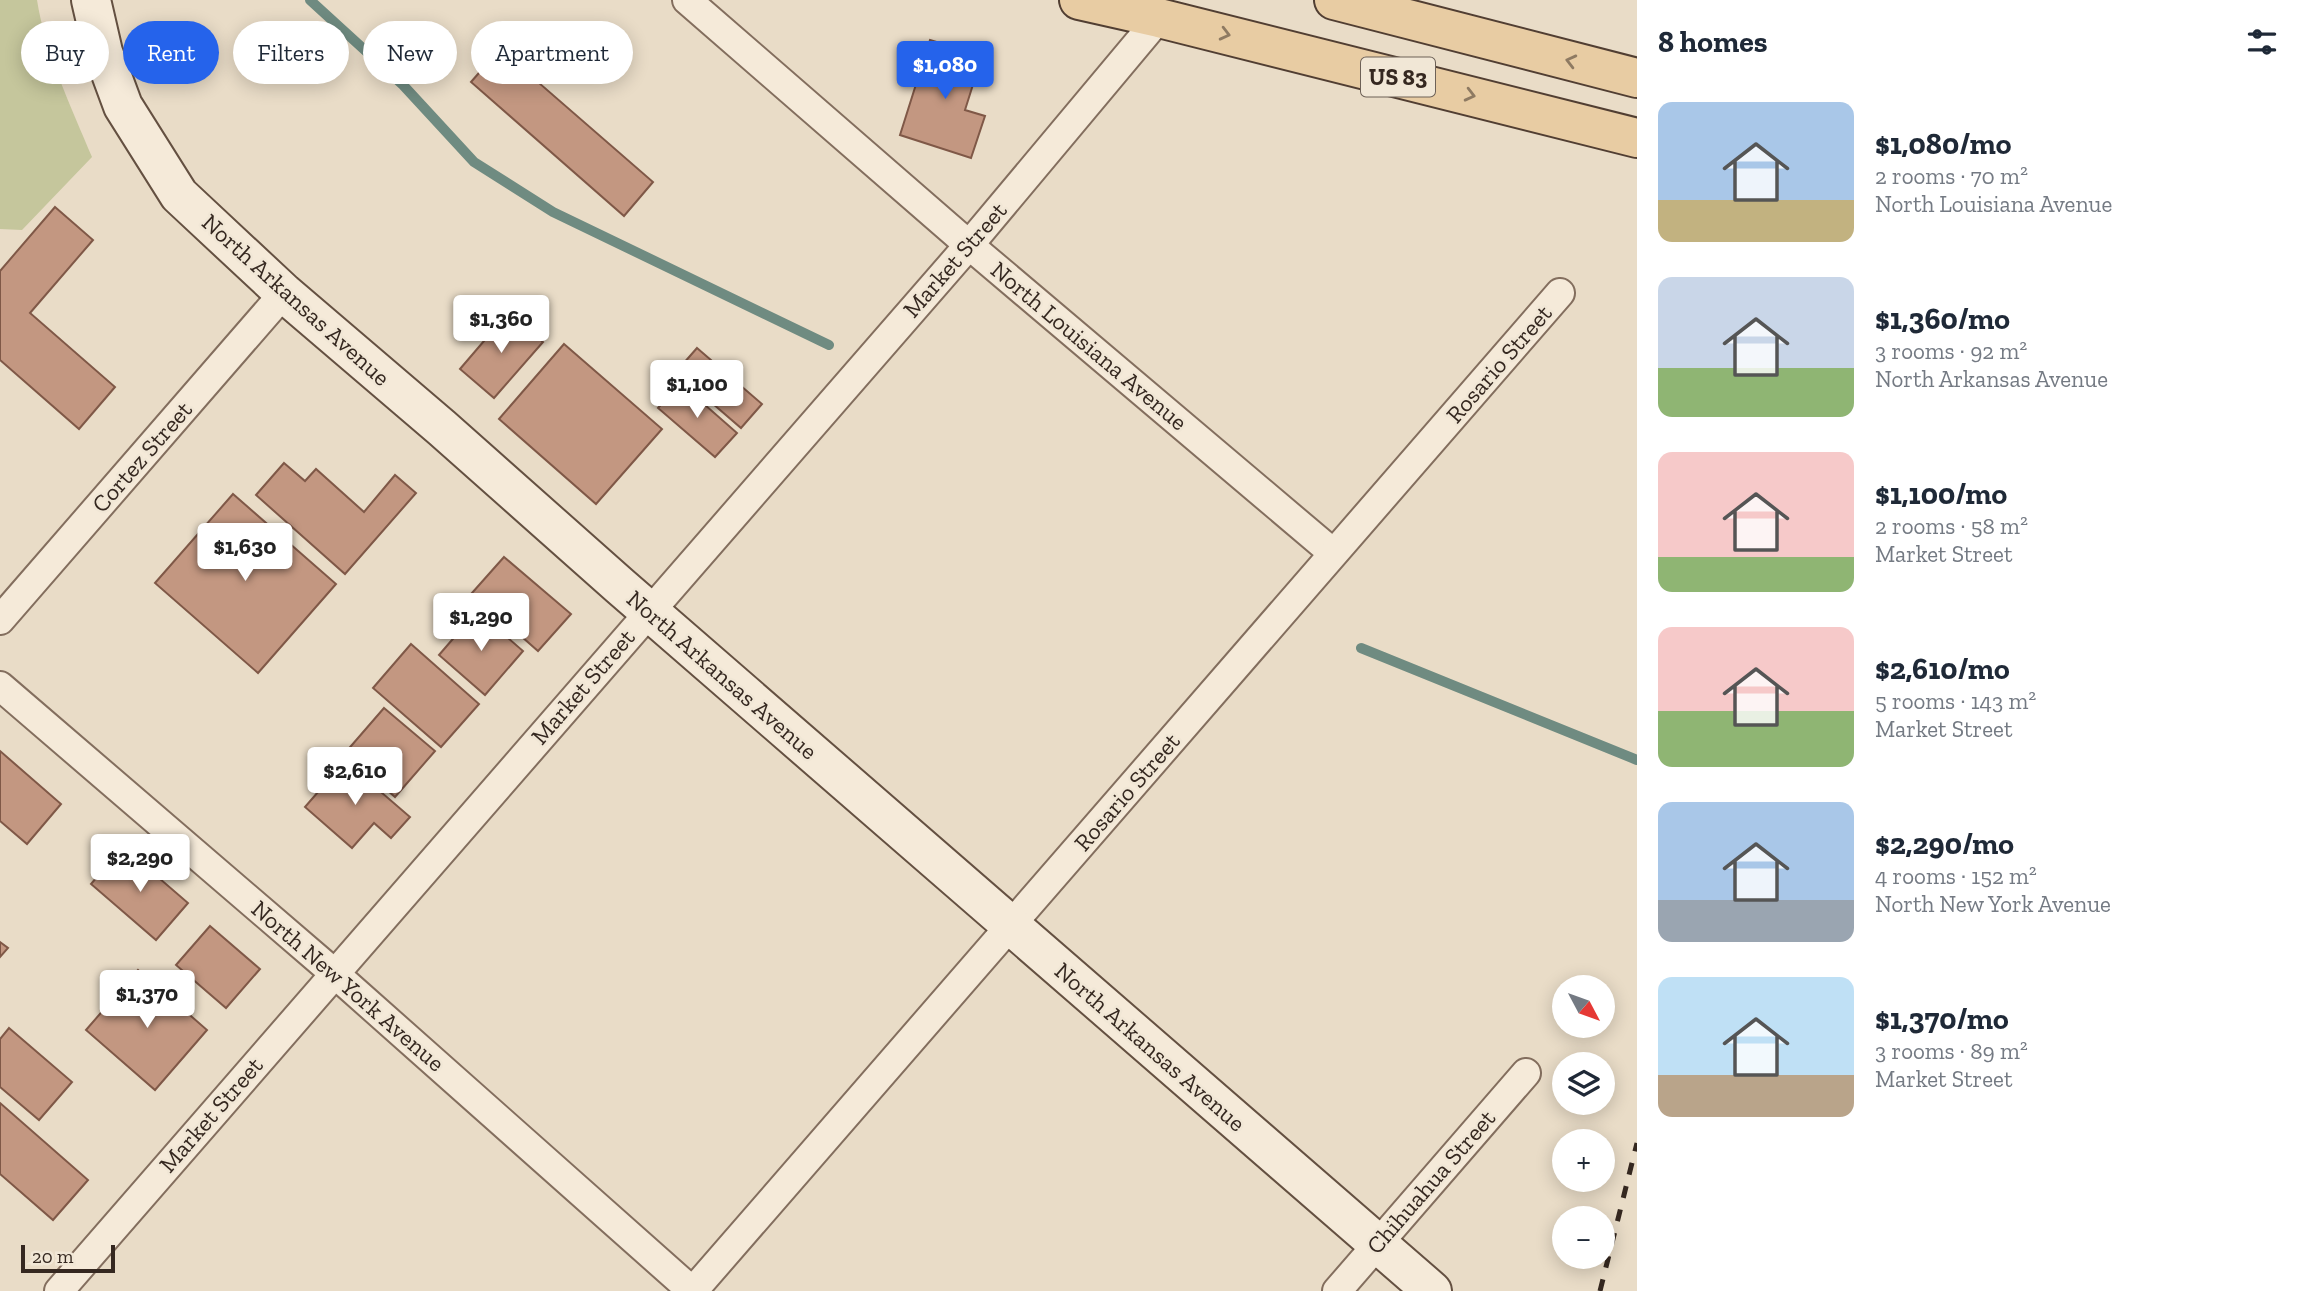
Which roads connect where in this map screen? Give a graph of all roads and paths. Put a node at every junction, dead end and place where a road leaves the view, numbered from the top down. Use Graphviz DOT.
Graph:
graph roads {
  1 [pos="91,0"];
  2 [pos="687,0"];
  3 [pos="1079,0"];
  4 [pos="1334,0"];
  5 [pos="1159,18"];
  6 [pos="1637,78"];
  7 [pos="1637,138"];
  8 [pos="969,245"];
  9 [pos="284,293"];
  10 [pos="1560,293"];
  11 [pos="1333,554"];
  12 [pos="649,611"];
  13 [pos="0,620"];
  14 [pos="0,686"];
  15 [pos="1011,926"];
  16 [pos="334,973"];
  17 [pos="1525,1073"];
  18 [pos="1378,1244"];
  19 [pos="59,1291"];
  20 [pos="693,1291"];
  21 [pos="1337,1291"];
  22 [pos="1432,1291"];
  1 -- 9 [label="main road, North Arkansas Avenue"];
  2 -- 8 [label="street, North Louisiana Avenue"];
  3 -- 5 [label="main road, US 83"];
  6 -- 4 [label="main road, US 83, one-way"];
  5 -- 7 [label="main road, US 83, one-way"];
  5 -- 8 [label="street, Market Street"];
  8 -- 11 [label="street, North Louisiana Avenue"];
  8 -- 12 [label="street, Market Street"];
  9 -- 12 [label="main road, North Arkansas Avenue"];
  9 -- 13 [label="street, Cortez Street"];
  10 -- 11 [label="street, Rosario Street"];
  11 -- 15 [label="street, Rosario Street"];
  12 -- 15 [label="main road, North Arkansas Avenue"];
  12 -- 16 [label="street, Market Street"];
  14 -- 16 [label="street, North New York Avenue"];
  15 -- 18 [label="main road, North Arkansas Avenue"];
  15 -- 20 [label="street, Rosario Street"];
  16 -- 19 [label="street, Market Street"];
  16 -- 20 [label="street, North New York Avenue"];
  17 -- 18 [label="street, Chihuahua Street"];
  18 -- 21 [label="street, Chihuahua Street"];
  18 -- 22 [label="main road, North Arkansas Avenue"];
}
